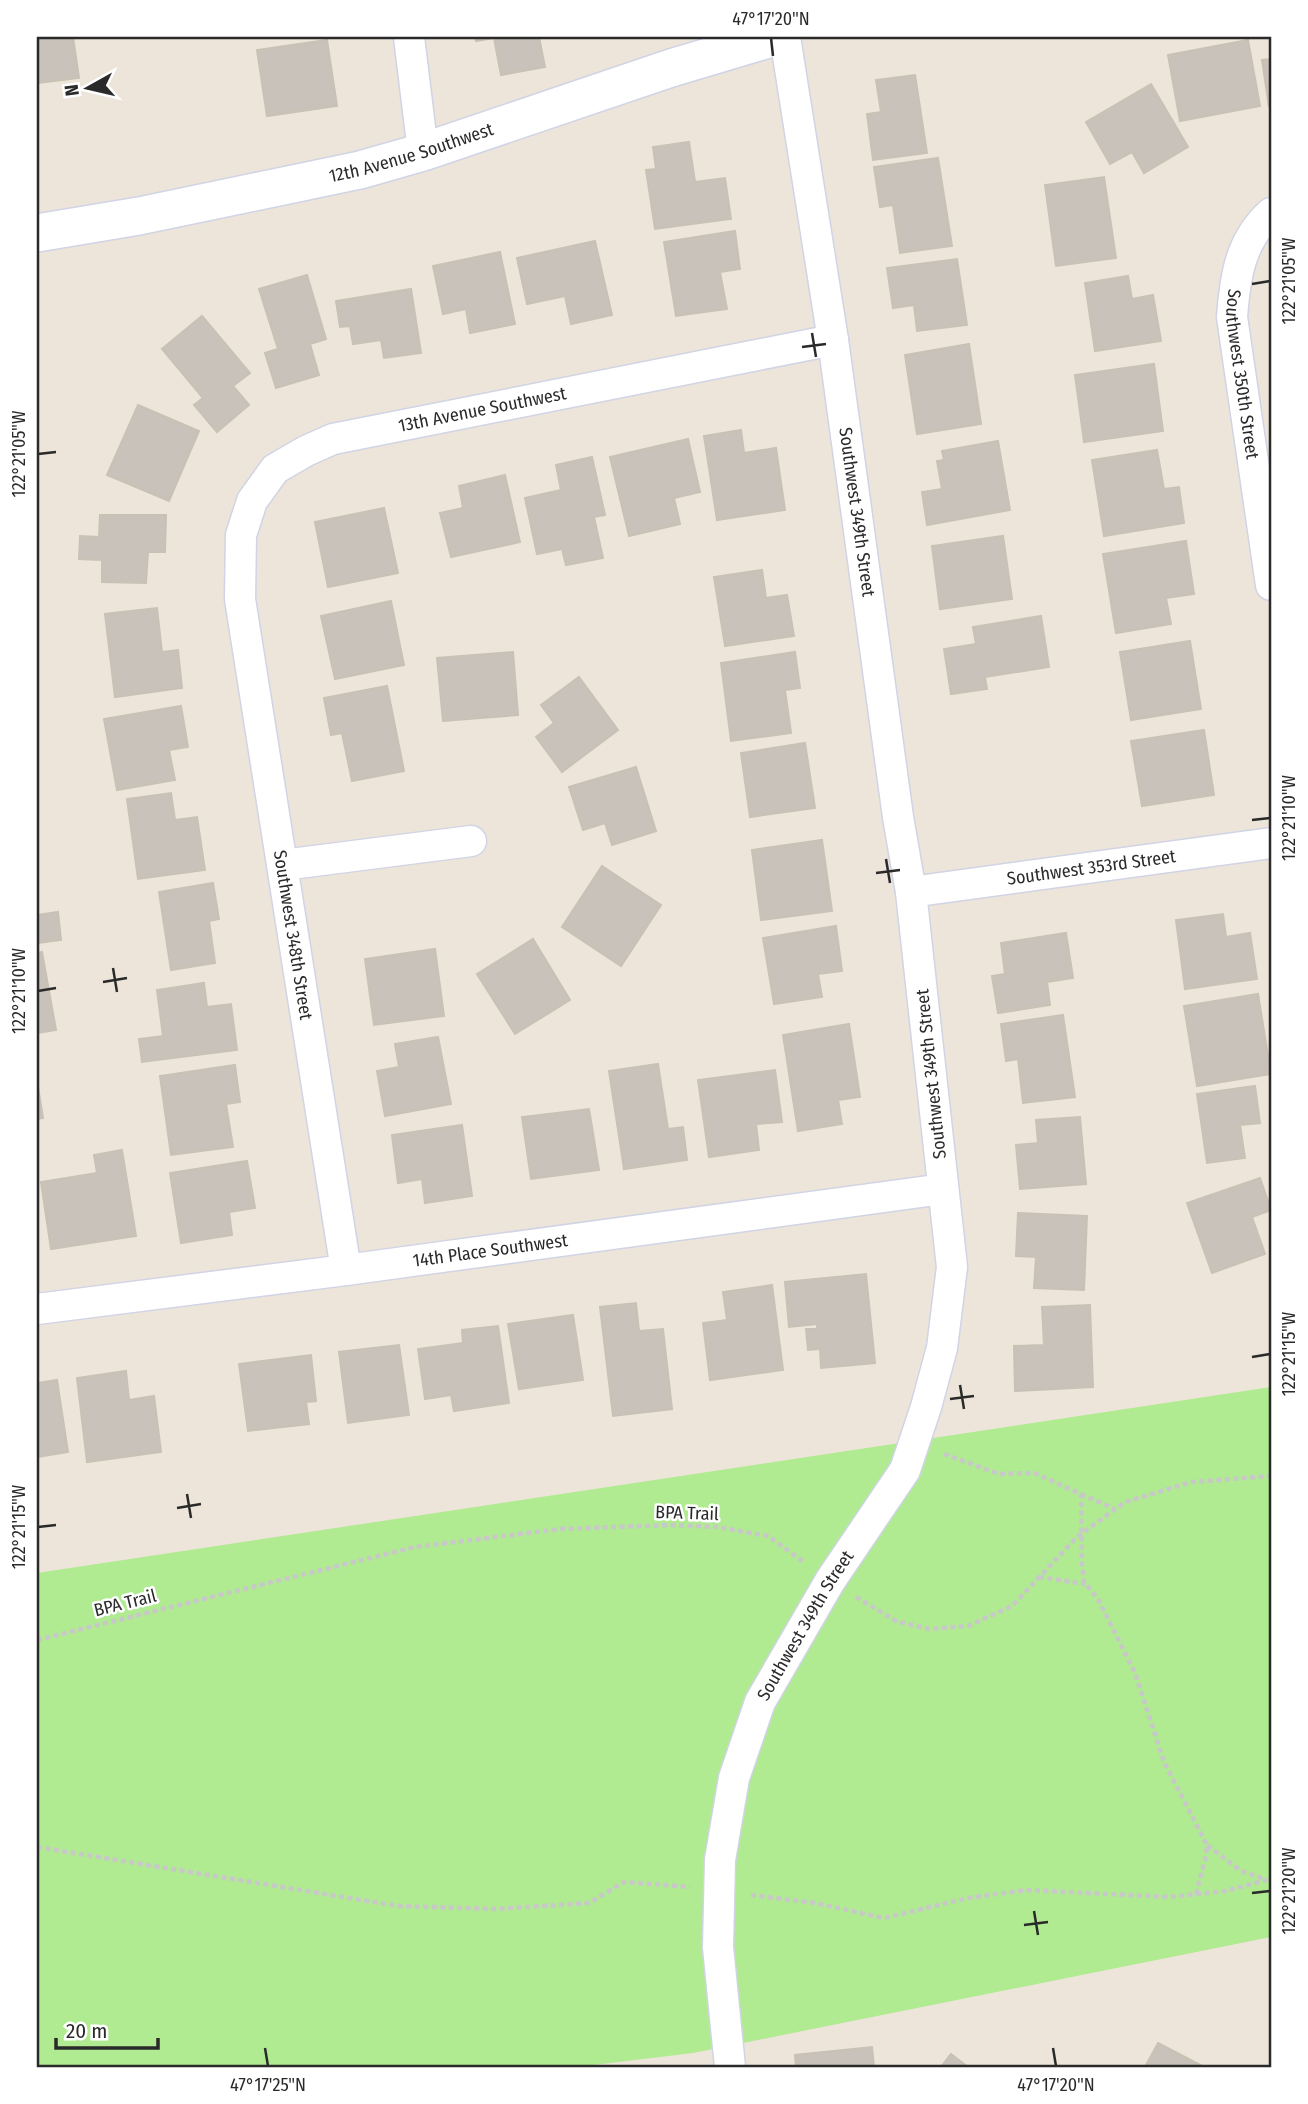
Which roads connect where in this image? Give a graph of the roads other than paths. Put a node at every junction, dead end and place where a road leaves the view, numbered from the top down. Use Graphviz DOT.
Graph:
graph roads {
  1 [pos="409,37"];
  2 [pos="775,37"];
  3 [pos="785,37"];
  4 [pos="423,152"];
  5 [pos="1271,213"];
  6 [pos="37,233"];
  7 [pos="833,340"];
  8 [pos="1271,585"];
  9 [pos="240,599"];
  10 [pos="471,841"];
  11 [pos="1271,843"];
  12 [pos="283,865"];
  13 [pos="911,892"];
  14 [pos="943,1189"];
  15 [pos="346,1270"];
  16 [pos="37,1309"];
  17 [pos="730,2067"];
  1 -- 4 [label="street"];
  2 -- 4 [label="street, 12th Avenue Southwest"];
  3 -- 7 [label="street, Southwest 349th Street"];
  4 -- 6 [label="street, 12th Avenue Southwest"];
  5 -- 8 [label="street, Southwest 350th Street"];
  7 -- 9 [label="street, 13th Avenue Southwest"];
  7 -- 13 [label="street, Southwest 349th Street"];
  9 -- 12 [label="street, Southwest 348th Street"];
  10 -- 12 [label="street"];
  11 -- 13 [label="street, Southwest 353rd Street"];
  12 -- 15 [label="street, Southwest 348th Street"];
  13 -- 14 [label="street, Southwest 349th Street"];
  14 -- 15 [label="street, 14th Place Southwest"];
  14 -- 17 [label="street, Southwest 349th Street"];
  15 -- 16 [label="street, 14th Place Southwest"];
}
